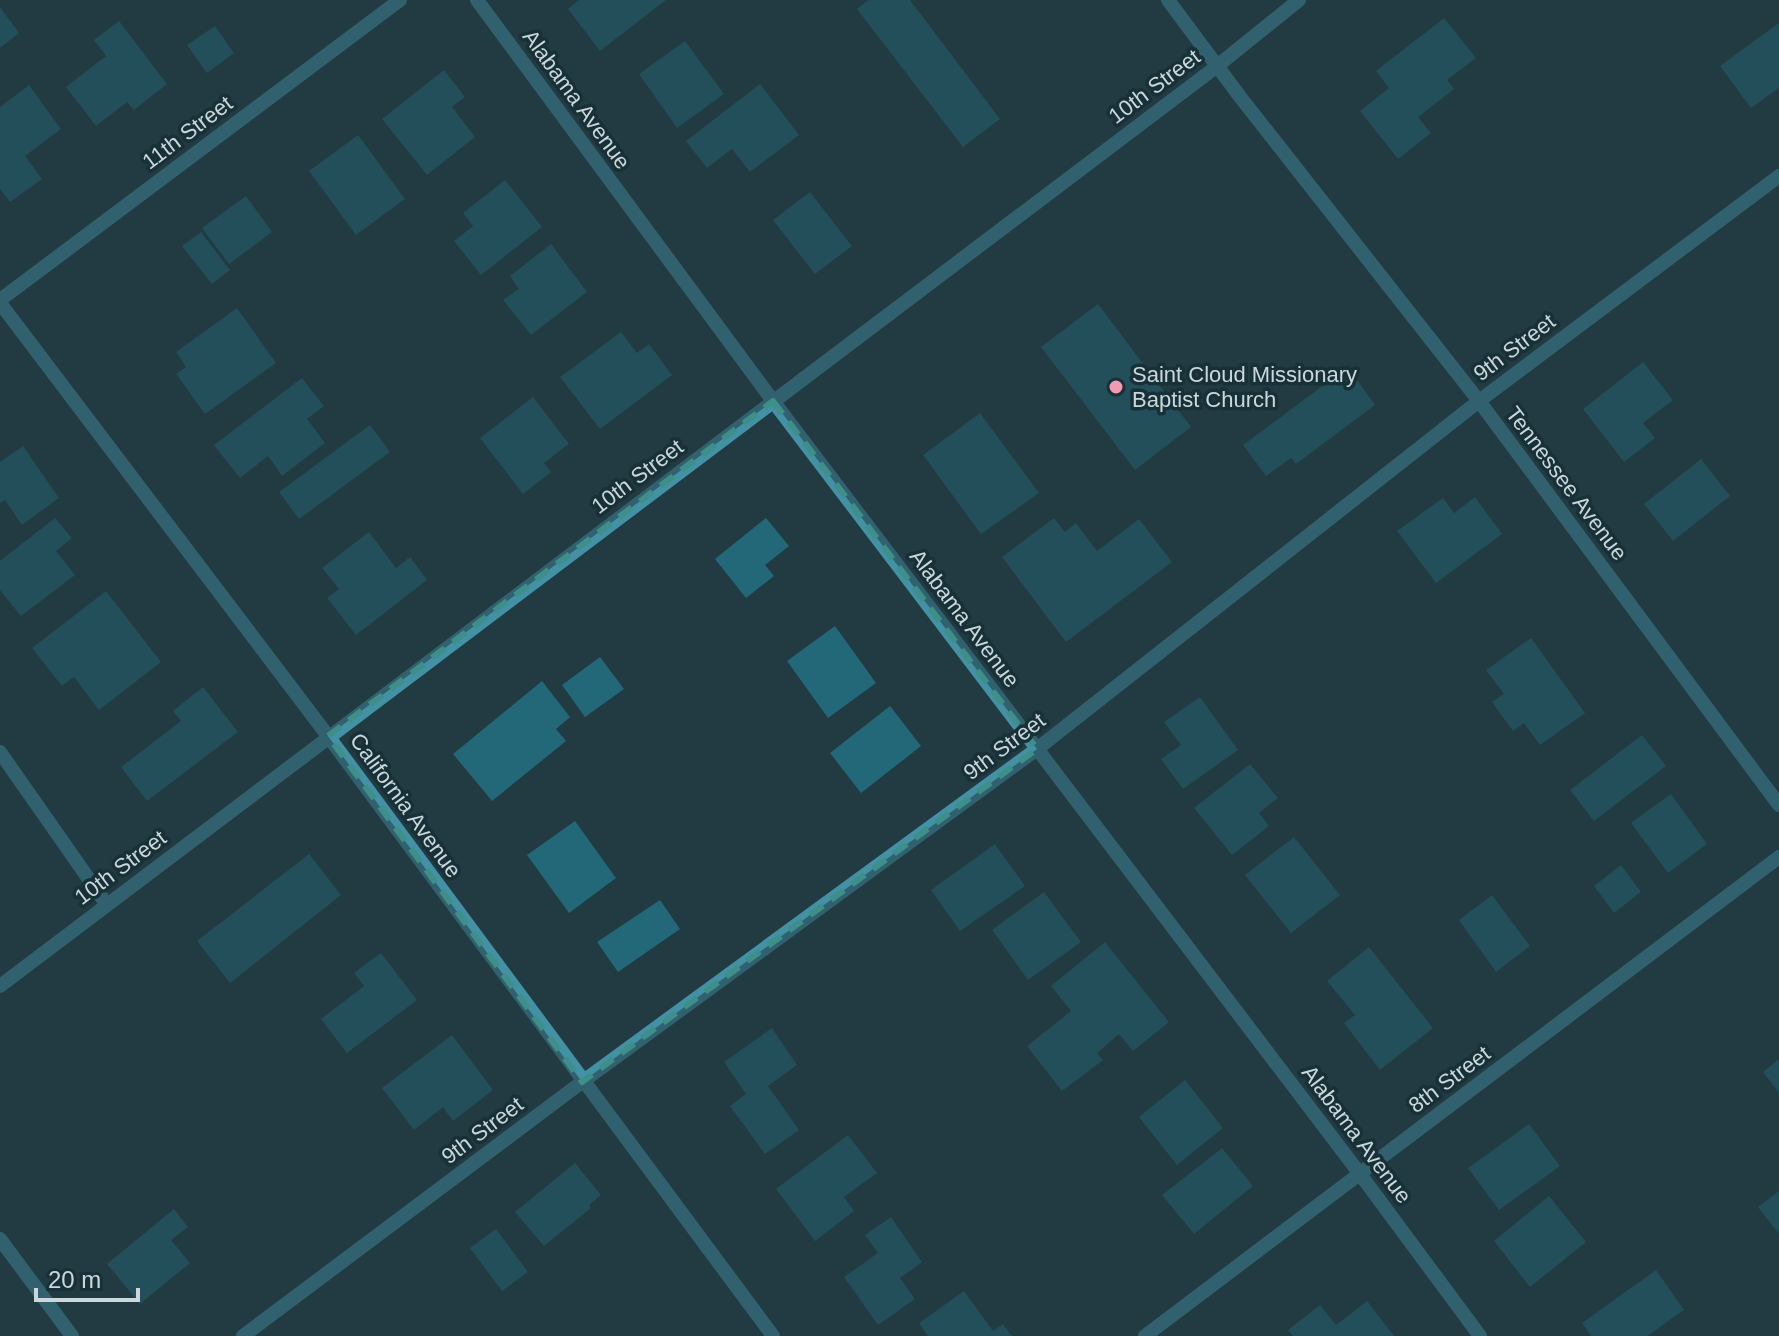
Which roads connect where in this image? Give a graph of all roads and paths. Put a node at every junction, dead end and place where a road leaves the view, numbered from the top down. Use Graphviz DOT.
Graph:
graph roads {
  1 [pos="400,0"];
  2 [pos="477,0"];
  3 [pos="1168,0"];
  4 [pos="1299,0"];
  5 [pos="1216,67"];
  6 [pos="1779,176"];
  7 [pos="0,302"];
  8 [pos="773,401"];
  9 [pos="1479,401"];
  10 [pos="328,736"];
  11 [pos="1037,749"];
  12 [pos="0,752"];
  13 [pos="1779,805"];
  14 [pos="1779,857"];
  15 [pos="107,905"];
  16 [pos="0,986"];
  17 [pos="582,1082"];
  18 [pos="1360,1174"];
  19 [pos="0,1239"];
  20 [pos="72,1336"];
  21 [pos="243,1336"];
  22 [pos="773,1336"];
  23 [pos="1145,1336"];
  24 [pos="1480,1336"];
  1 -- 7 [label="street, 11th Street"];
  2 -- 8 [label="street, Alabama Avenue"];
  3 -- 5 [label="street, Tennessee Avenue"];
  4 -- 5 [label="street, 10th Street"];
  5 -- 8 [label="street, 10th Street"];
  5 -- 9 [label="street, Tennessee Avenue"];
  6 -- 9 [label="street, 9th Street"];
  7 -- 10 [label="street, California Avenue"];
  8 -- 10 [label="street, 10th Street"];
  8 -- 11 [label="street, Alabama Avenue"];
  9 -- 11 [label="street, 9th Street"];
  9 -- 13 [label="street, Tennessee Avenue"];
  10 -- 15 [label="street, 10th Street"];
  10 -- 17 [label="street, California Avenue"];
  11 -- 17 [label="street, 9th Street"];
  11 -- 18 [label="street, Alabama Avenue"];
  12 -- 15 [label="street"];
  14 -- 18 [label="street, 8th Street"];
  15 -- 16 [label="street, 10th Street"];
  17 -- 21 [label="street, 9th Street"];
  17 -- 22 [label="street, California Avenue"];
  18 -- 23 [label="street, 8th Street"];
  18 -- 24 [label="street, Alabama Avenue"];
  19 -- 20 [label="street"];
}
